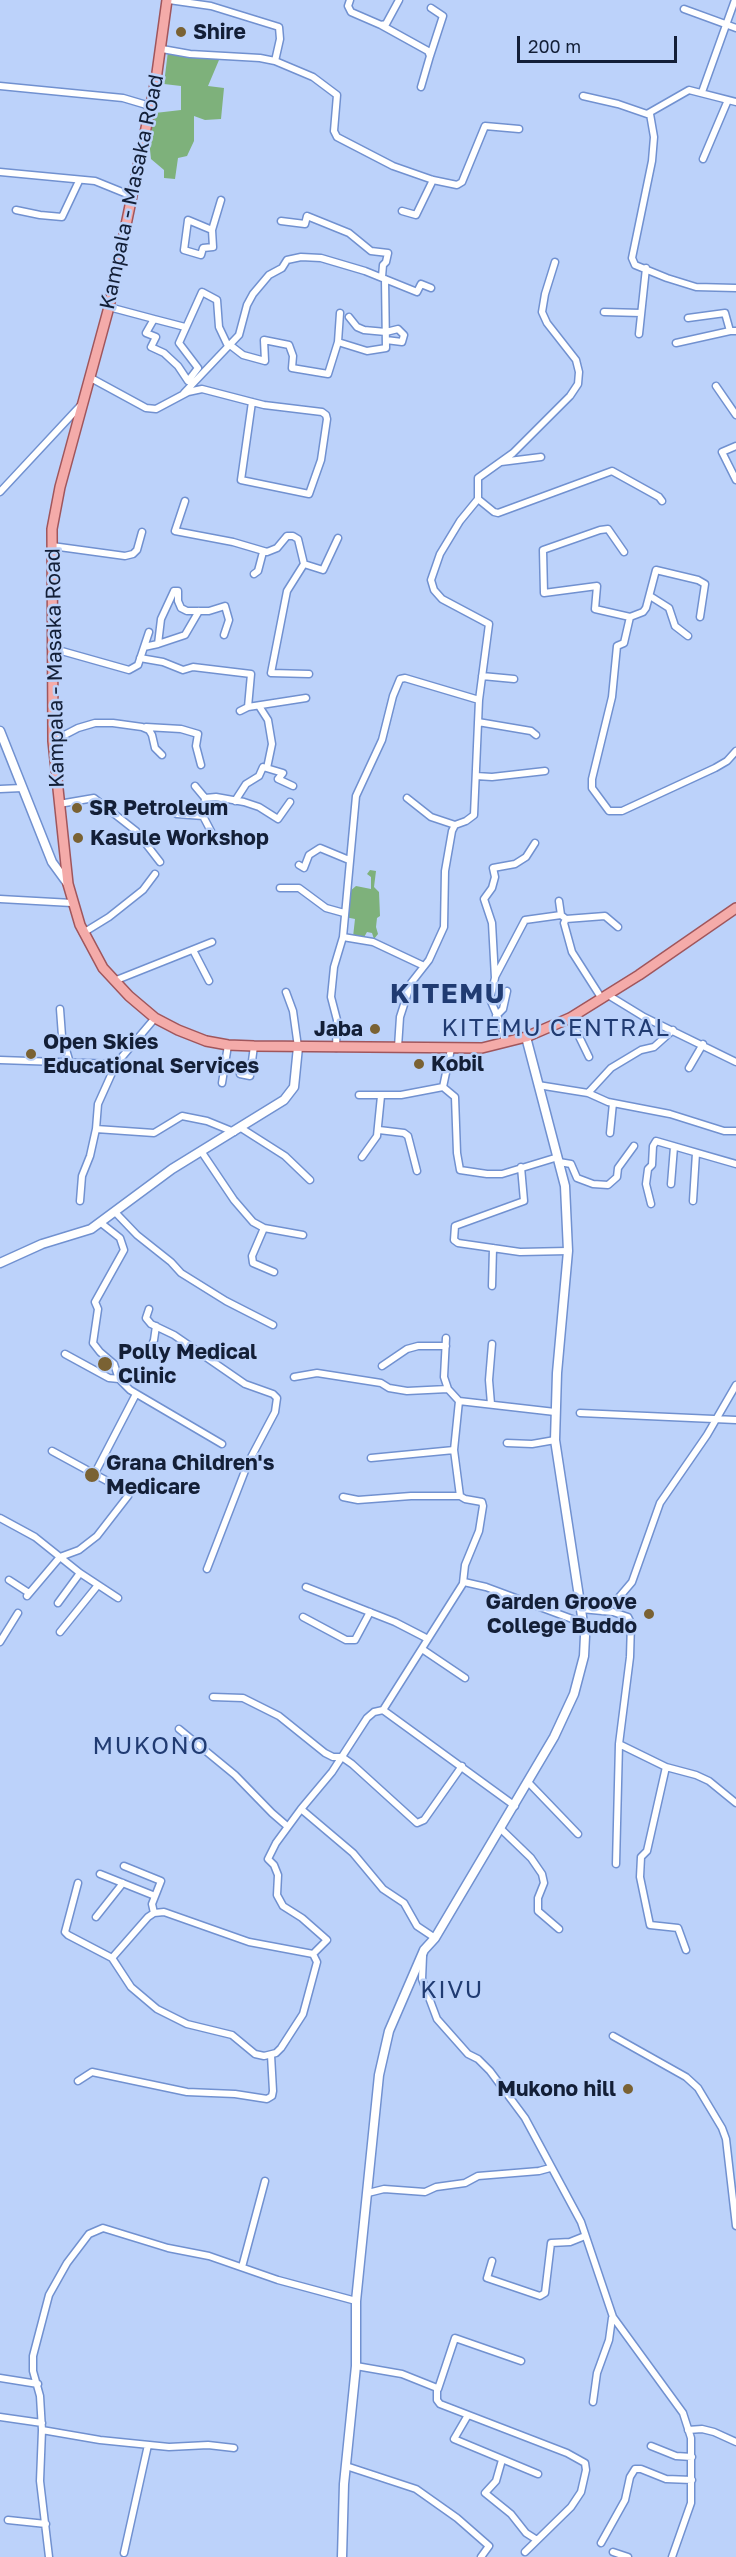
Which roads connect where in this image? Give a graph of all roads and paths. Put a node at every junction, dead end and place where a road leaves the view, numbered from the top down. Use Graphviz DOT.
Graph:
graph roads {
  1 [pos="168,0"];
  2 [pos="350,0"];
  3 [pos="399,0"];
  4 [pos="735,0"];
  5 [pos="431,8"];
  6 [pos="684,9"];
  7 [pos="727,25"];
  8 [pos="381,26"];
  9 [pos="736,28"];
  10 [pos="162,49"];
  11 [pos="430,56"];
  12 [pos="275,61"];
  13 [pos="0,86"];
  14 [pos="421,87"];
  15 [pos="702,92"];
  16 [pos="582,96"];
  17 [pos="728,100"];
  18 [pos="736,102"];
  19 [pos="150,106"];
  20 [pos="650,114"];
  21 [pos="519,129"];
  22 [pos="703,159"];
  23 [pos="0,172"];
  24 [pos="432,180"];
  25 [pos="79,181"];
  26 [pos="132,196"];
  27 [pos="221,200"];
  28 [pos="16,210"];
  29 [pos="402,210"];
  30 [pos="281,221"];
  31 [pos="212,230"];
  32 [pos="555,262"];
  33 [pos="646,268"];
  34 [pos="384,278"];
  35 [pos="431,288"];
  36 [pos="736,288"];
  37 [pos="109,307"];
  38 [pos="604,312"];
  39 [pos="340,313"];
  40 [pos="641,313"];
  41 [pos="349,317"];
  42 [pos="688,318"];
  43 [pos="154,319"];
  44 [pos="185,327"];
  45 [pos="733,331"];
  46 [pos="386,332"];
  47 [pos="639,334"];
  48 [pos="386,340"];
  49 [pos="338,342"];
  50 [pos="676,344"];
  51 [pos="229,345"];
  52 [pos="89,377"];
  53 [pos="716,386"];
  54 [pos="182,395"];
  55 [pos="252,402"];
  56 [pos="82,405"];
  57 [pos="736,415"];
  58 [pos="736,446"];
  59 [pos="541,457"];
  60 [pos="501,462"];
  61 [pos="736,480"];
  62 [pos="0,492"];
  63 [pos="478,499"];
  64 [pos="185,501"];
  65 [pos="662,501"];
  66 [pos="141,532"];
  67 [pos="338,538"];
  68 [pos="52,546"];
  69 [pos="263,552"];
  70 [pos="624,552"];
  71 [pos="304,564"];
  72 [pos="254,574"];
  73 [pos="650,596"];
  74 [pos="199,611"];
  75 [pos="630,617"];
  76 [pos="700,617"];
  77 [pos="148,632"];
  78 [pos="224,635"];
  79 [pos="688,636"];
  80 [pos="158,644"];
  81 [pos="144,647"];
  82 [pos="51,648"];
  83 [pos="140,658"];
  84 [pos="309,674"];
  85 [pos="482,676"];
  86 [pos="514,679"];
  87 [pos="306,698"];
  88 [pos="479,700"];
  89 [pos="259,706"];
  90 [pos="248,707"];
  91 [pos="240,711"];
  92 [pos="478,722"];
  93 [pos="142,727"];
  94 [pos="0,731"];
  95 [pos="536,735"];
  96 [pos="53,741"];
  97 [pos="736,751"];
  98 [pos="162,755"];
  99 [pos="201,765"];
  100 [pos="267,768"];
  101 [pos="544,771"];
  102 [pos="476,776"];
  103 [pos="195,786"];
  104 [pos="293,786"];
  105 [pos="22,788"];
  106 [pos="0,789"];
  107 [pos="205,798"];
  108 [pos="407,798"];
  109 [pos="235,801"];
  110 [pos="290,802"];
  111 [pos="59,804"];
  112 [pos="170,810"];
  113 [pos="203,816"];
  114 [pos="455,825"];
  115 [pos="216,839"];
  116 [pos="535,843"];
  117 [pos="349,860"];
  118 [pos="160,862"];
  119 [pos="299,865"];
  120 [pos="155,874"];
  121 [pos="68,884"];
  122 [pos="280,888"];
  123 [pos="0,899"];
  124 [pos="559,901"];
  125 [pos="72,903"];
  126 [pos="736,908"];
  127 [pos="344,913"];
  128 [pos="564,917"];
  129 [pos="618,927"];
  130 [pos="83,933"];
  131 [pos="343,937"];
  132 [pos="212,942"];
  133 [pos="193,950"];
  134 [pos="424,966"];
  135 [pos="495,978"];
  136 [pos="209,981"];
  137 [pos="114,982"];
  138 [pos="507,991"];
  139 [pos="286,992"];
  140 [pos="605,997"];
  141 [pos="60,1009"];
  142 [pos="496,1016"];
  143 [pos="155,1018"];
  144 [pos="570,1018"];
  145 [pos="674,1030"];
  146 [pos="526,1037"];
  147 [pos="505,1044"];
  148 [pos="703,1044"];
  149 [pos="228,1045"];
  150 [pos="254,1046"];
  151 [pos="298,1047"];
  152 [pos="398,1047"];
  153 [pos="336,1048"];
  154 [pos="451,1049"];
  155 [pos="589,1057"];
  156 [pos="0,1060"];
  157 [pos="736,1062"];
  158 [pos="70,1064"];
  159 [pos="116,1064"];
  160 [pos="689,1068"];
  161 [pos="240,1074"];
  162 [pos="222,1083"];
  163 [pos="538,1085"];
  164 [pos="443,1087"];
  165 [pos="588,1093"];
  166 [pos="359,1095"];
  167 [pos="381,1096"];
  168 [pos="613,1103"];
  169 [pos="96,1129"];
  170 [pos="237,1130"];
  171 [pos="379,1130"];
  172 [pos="736,1131"];
  173 [pos="610,1133"];
  174 [pos="634,1146"];
  175 [pos="674,1148"];
  176 [pos="201,1151"];
  177 [pos="696,1154"];
  178 [pos="362,1157"];
  179 [pos="558,1160"];
  180 [pos="736,1164"];
  181 [pos="521,1167"];
  182 [pos="417,1171"];
  183 [pos="310,1180"];
  184 [pos="671,1184"];
  185 [pos="80,1201"];
  186 [pos="693,1201"];
  187 [pos="651,1204"];
  188 [pos="115,1212"];
  189 [pos="100,1223"];
  190 [pos="264,1228"];
  191 [pos="303,1235"];
  192 [pos="493,1248"];
  193 [pos="568,1251"];
  194 [pos="0,1263"];
  195 [pos="274,1272"];
  196 [pos="492,1286"];
  197 [pos="149,1309"];
  198 [pos="273,1325"];
  199 [pos="156,1326"];
  200 [pos="446,1338"];
  201 [pos="492,1344"];
  202 [pos="446,1346"];
  203 [pos="65,1354"];
  204 [pos="148,1355"];
  205 [pos="382,1366"];
  206 [pos="294,1377"];
  207 [pos="119,1379"];
  208 [pos="736,1385"];
  209 [pos="448,1389"];
  210 [pos="136,1394"];
  211 [pos="459,1401"];
  212 [pos="491,1404"];
  213 [pos="555,1412"];
  214 [pos="580,1413"];
  215 [pos="715,1420"];
  216 [pos="736,1420"];
  217 [pos="555,1440"];
  218 [pos="507,1443"];
  219 [pos="222,1444"];
  220 [pos="454,1450"];
  221 [pos="52,1451"];
  222 [pos="371,1458"];
  223 [pos="95,1473"];
  224 [pos="460,1496"];
  225 [pos="343,1497"];
  226 [pos="0,1518"];
  227 [pos="60,1557"];
  228 [pos="207,1569"];
  229 [pos="80,1573"];
  230 [pos="9,1580"];
  231 [pos="463,1583"];
  232 [pos="98,1585"];
  233 [pos="306,1587"];
  234 [pos="118,1598"];
  235 [pos="58,1603"];
  236 [pos="581,1609"];
  237 [pos="18,1612"];
  238 [pos="370,1612"];
  239 [pos="601,1612"];
  240 [pos="303,1617"];
  241 [pos="583,1623"];
  242 [pos="60,1632"];
  243 [pos="428,1639"];
  244 [pos="0,1641"];
  245 [pos="422,1649"];
  246 [pos="465,1678"];
  247 [pos="213,1697"];
  248 [pos="382,1710"];
  249 [pos="179,1729"];
  250 [pos="619,1744"];
  251 [pos="342,1757"];
  252 [pos="462,1766"];
  253 [pos="666,1767"];
  254 [pos="528,1782"];
  255 [pos="736,1803"];
  256 [pos="515,1806"];
  257 [pos="301,1809"];
  258 [pos="287,1826"];
  259 [pos="501,1829"];
  260 [pos="578,1834"];
  261 [pos="616,1864"];
  262 [pos="124,1866"];
  263 [pos="100,1874"];
  264 [pos="78,1883"];
  265 [pos="123,1883"];
  266 [pos="155,1896"];
  267 [pos="154,1912"];
  268 [pos="96,1917"];
  269 [pos="559,1929"];
  270 [pos="435,1938"];
  271 [pos="424,1950"];
  272 [pos="686,1950"];
  273 [pos="313,1954"];
  274 [pos="112,1958"];
  275 [pos="613,2036"];
  276 [pos="271,2055"];
  277 [pos="78,2081"];
  278 [pos="550,2168"];
  279 [pos="265,2181"];
  280 [pos="368,2193"];
  281 [pos="736,2226"];
  282 [pos="585,2236"];
  283 [pos="492,2261"];
  284 [pos="242,2267"];
  285 [pos="356,2301"];
  286 [pos="612,2317"];
  287 [pos="521,2361"];
  288 [pos="356,2366"];
  289 [pos="0,2378"];
  290 [pos="38,2384"];
  291 [pos="438,2389"];
  292 [pos="593,2402"];
  293 [pos="468,2415"];
  294 [pos="0,2417"];
  295 [pos="42,2427"];
  296 [pos="688,2430"];
  297 [pos="736,2442"];
  298 [pos="148,2445"];
  299 [pos="651,2446"];
  300 [pos="234,2448"];
  301 [pos="692,2457"];
  302 [pos="502,2460"];
  303 [pos="346,2466"];
  304 [pos="538,2474"];
  305 [pos="692,2480"];
  306 [pos="8,2520"];
  307 [pos="46,2524"];
  308 [pos="537,2540"];
  309 [pos="601,2543"];
  310 [pos="525,2552"];
  311 [pos="613,2552"];
  312 [pos="124,2553"];
  313 [pos="49,2557"];
  314 [pos="342,2557"];
  315 [pos="481,2557"];
  316 [pos="628,2557"];
  317 [pos="672,2557"];
  1 -- 10 [label="main road, Kampala - Masaka Road"];
  1 -- 12 [label="street"];
  2 -- 8 [label="street"];
  3 -- 8 [label="street"];
  4 -- 7 [label="street"];
  5 -- 11 [label="street"];
  6 -- 7 [label="street"];
  7 -- 9 [label="street"];
  7 -- 15 [label="street"];
  8 -- 11 [label="street"];
  10 -- 12 [label="street"];
  10 -- 19 [label="main road, Kampala - Masaka Road"];
  11 -- 14 [label="street"];
  12 -- 24 [label="street"];
  13 -- 19 [label="street"];
  15 -- 17 [label="street"];
  15 -- 20 [label="street"];
  16 -- 20 [label="street"];
  17 -- 18 [label="street"];
  17 -- 22 [label="street"];
  19 -- 26 [label="main road, Kampala - Masaka Road"];
  20 -- 33 [label="street"];
  21 -- 24 [label="street"];
  23 -- 25 [label="street"];
  24 -- 29 [label="street"];
  25 -- 26 [label="street"];
  25 -- 28 [label="street"];
  26 -- 37 [label="main road, Kampala - Masaka Road"];
  27 -- 31 [label="street"];
  30 -- 34 [label="street"];
  31 -- 31 [label="street"];
  32 -- 60 [label="street"];
  33 -- 36 [label="street"];
  33 -- 40 [label="street"];
  34 -- 35 [label="street"];
  34 -- 46 [label="street"];
  34 -- 51 [label="street"];
  37 -- 43 [label="street"];
  37 -- 52 [label="main road, Kampala - Masaka Road"];
  38 -- 40 [label="street"];
  39 -- 49 [label="street"];
  40 -- 47 [label="street"];
  41 -- 46 [label="street"];
  42 -- 45 [label="street"];
  43 -- 44 [label="street"];
  43 -- 44 [label="street"];
  44 -- 51 [label="street"];
  45 -- 50 [label="street"];
  46 -- 48 [label="street"];
  46 -- 48 [label="street"];
  48 -- 49 [label="street"];
  49 -- 51 [label="street"];
  51 -- 54 [label="street"];
  52 -- 54 [label="street"];
  52 -- 56 [label="main road, Kampala - Masaka Road"];
  53 -- 57 [label="street"];
  54 -- 55 [label="street"];
  55 -- 55 [label="street"];
  56 -- 62 [label="street"];
  56 -- 68 [label="main road, Kampala - Masaka Road"];
  58 -- 61 [label="street"];
  59 -- 60 [label="street"];
  60 -- 63 [label="street"];
  63 -- 65 [label="street"];
  63 -- 85 [label="street"];
  64 -- 69 [label="street"];
  66 -- 68 [label="street"];
  67 -- 71 [label="street"];
  68 -- 82 [label="main road, Kampala - Masaka Road"];
  69 -- 71 [label="street"];
  69 -- 72 [label="street"];
  70 -- 75 [label="street"];
  71 -- 84 [label="street"];
  73 -- 75 [label="street"];
  73 -- 76 [label="street"];
  73 -- 79 [label="street"];
  74 -- 78 [label="street"];
  74 -- 80 [label="street"];
  74 -- 80 [label="street"];
  75 -- 97 [label="street"];
  77 -- 81 [label="street"];
  80 -- 81 [label="street"];
  81 -- 83 [label="street"];
  82 -- 83 [label="street"];
  82 -- 96 [label="main road, Kampala - Masaka Road"];
  83 -- 90 [label="street"];
  85 -- 86 [label="street"];
  85 -- 88 [label="street"];
  87 -- 89 [label="street"];
  88 -- 92 [label="street"];
  88 -- 117 [label="street"];
  89 -- 90 [label="street"];
  89 -- 100 [label="street"];
  90 -- 91 [label="street"];
  92 -- 95 [label="street"];
  92 -- 102 [label="street"];
  93 -- 96 [label="street"];
  93 -- 98 [label="street"];
  93 -- 99 [label="street"];
  94 -- 105 [label="street"];
  96 -- 111 [label="main road, Kampala - Masaka Road"];
  100 -- 104 [label="street"];
  100 -- 109 [label="street"];
  101 -- 102 [label="street"];
  102 -- 114 [label="street"];
  103 -- 107 [label="street"];
  105 -- 106 [label="street"];
  105 -- 121 [label="street"];
  107 -- 109 [label="street"];
  107 -- 113 [label="street"];
  108 -- 114 [label="street"];
  109 -- 110 [label="street"];
  111 -- 118 [label="street"];
  111 -- 121 [label="main road, Kampala - Masaka Road"];
  112 -- 113 [label="street"];
  113 -- 115 [label="street"];
  114 -- 134 [label="street"];
  116 -- 135 [label="street"];
  117 -- 119 [label="street"];
  117 -- 127 [label="street"];
  120 -- 130 [label="street"];
  121 -- 125 [label="main road, Kampala - Masaka Road"];
  122 -- 127 [label="street"];
  123 -- 125 [label="street"];
  124 -- 128 [label="street"];
  125 -- 130 [label="main road, Kampala - Masaka Road"];
  126 -- 140 [label="main road, Kampala - Masaka Road"];
  127 -- 131 [label="street"];
  128 -- 129 [label="street"];
  128 -- 135 [label="street"];
  128 -- 140 [label="street"];
  130 -- 137 [label="main road, Kampala - Masaka Road"];
  131 -- 134 [label="street"];
  131 -- 153 [label="street"];
  132 -- 133 [label="street"];
  133 -- 136 [label="street"];
  133 -- 137 [label="street"];
  134 -- 152 [label="street"];
  135 -- 142 [label="street"];
  137 -- 143 [label="main road, Kampala - Masaka Road"];
  138 -- 142 [label="street"];
  139 -- 151 [label="street"];
  140 -- 144 [label="main road, Kampala - Masaka Road"];
  140 -- 145 [label="street"];
  141 -- 158 [label="street"];
  142 -- 147 [label="street"];
  143 -- 149 [label="main road, Kampala - Masaka Road"];
  143 -- 159 [label="street"];
  144 -- 146 [label="main road, Kampala - Masaka Road"];
  144 -- 155 [label="street"];
  145 -- 148 [label="street"];
  145 -- 165 [label="street"];
  146 -- 147 [label="main road, Kampala - Masaka Road"];
  146 -- 163 [label="street"];
  147 -- 154 [label="main road, Kampala - Masaka Road"];
  148 -- 157 [label="street"];
  148 -- 160 [label="street"];
  149 -- 150 [label="main road, Kampala - Masaka Road"];
  149 -- 162 [label="street"];
  150 -- 151 [label="main road, Kampala - Masaka Road"];
  150 -- 161 [label="street"];
  151 -- 153 [label="main road, Kampala - Masaka Road"];
  151 -- 170 [label="street"];
  152 -- 153 [label="main road, Kampala - Masaka Road"];
  152 -- 154 [label="main road, Kampala - Masaka Road"];
  154 -- 164 [label="street"];
  156 -- 158 [label="street"];
  158 -- 159 [label="street"];
  159 -- 169 [label="street"];
  163 -- 165 [label="street"];
  163 -- 179 [label="street"];
  164 -- 167 [label="street"];
  164 -- 181 [label="street"];
  165 -- 168 [label="street"];
  166 -- 167 [label="street"];
  167 -- 171 [label="street"];
  168 -- 172 [label="street"];
  168 -- 173 [label="street"];
  169 -- 170 [label="street"];
  169 -- 185 [label="street"];
  170 -- 176 [label="street"];
  170 -- 183 [label="street"];
  171 -- 178 [label="street"];
  171 -- 182 [label="street"];
  174 -- 179 [label="street"];
  175 -- 177 [label="street"];
  175 -- 184 [label="street"];
  175 -- 187 [label="street"];
  176 -- 188 [label="street"];
  176 -- 190 [label="street"];
  177 -- 180 [label="street"];
  177 -- 186 [label="street"];
  179 -- 181 [label="street"];
  179 -- 193 [label="street"];
  181 -- 192 [label="street"];
  188 -- 189 [label="street"];
  188 -- 198 [label="street"];
  189 -- 194 [label="street"];
  189 -- 207 [label="street"];
  190 -- 191 [label="street"];
  190 -- 195 [label="street"];
  192 -- 193 [label="street"];
  192 -- 196 [label="street"];
  193 -- 213 [label="street"];
  197 -- 199 [label="street"];
  199 -- 204 [label="street"];
  199 -- 228 [label="street"];
  200 -- 202 [label="street"];
  201 -- 212 [label="street"];
  202 -- 205 [label="street"];
  202 -- 209 [label="street"];
  203 -- 207 [label="street"];
  206 -- 209 [label="street"];
  207 -- 210 [label="street"];
  208 -- 215 [label="street"];
  209 -- 211 [label="street"];
  210 -- 219 [label="street"];
  210 -- 223 [label="street"];
  211 -- 212 [label="street"];
  211 -- 220 [label="street"];
  212 -- 213 [label="street"];
  213 -- 217 [label="street"];
  214 -- 215 [label="street"];
  215 -- 216 [label="street"];
  215 -- 239 [label="street"];
  217 -- 218 [label="street"];
  217 -- 236 [label="street"];
  220 -- 222 [label="street"];
  220 -- 224 [label="street"];
  221 -- 223 [label="street"];
  223 -- 227 [label="street"];
  224 -- 225 [label="street"];
  224 -- 231 [label="street"];
  226 -- 227 [label="street"];
  227 -- 229 [label="street"];
  227 -- 230 [label="street"];
  229 -- 232 [label="street"];
  229 -- 235 [label="street"];
  231 -- 241 [label="street"];
  231 -- 243 [label="street"];
  232 -- 234 [label="street"];
  232 -- 242 [label="street"];
  233 -- 238 [label="street"];
  236 -- 239 [label="street"];
  236 -- 241 [label="street"];
  237 -- 244 [label="street"];
  238 -- 240 [label="street"];
  238 -- 243 [label="street"];
  239 -- 250 [label="street"];
  241 -- 254 [label="street"];
  243 -- 245 [label="street"];
  245 -- 246 [label="street"];
  245 -- 248 [label="street"];
  247 -- 251 [label="street"];
  248 -- 251 [label="street"];
  248 -- 252 [label="street"];
  249 -- 258 [label="street"];
  250 -- 253 [label="street"];
  250 -- 261 [label="street"];
  251 -- 252 [label="street"];
  251 -- 257 [label="street"];
  252 -- 256 [label="street"];
  253 -- 255 [label="street"];
  253 -- 272 [label="street"];
  254 -- 256 [label="street"];
  254 -- 260 [label="street"];
  256 -- 259 [label="street"];
  257 -- 258 [label="street"];
  257 -- 270 [label="street"];
  258 -- 273 [label="street"];
  259 -- 269 [label="street"];
  259 -- 270 [label="street"];
  262 -- 266 [label="street"];
  263 -- 265 [label="street"];
  264 -- 274 [label="street"];
  265 -- 266 [label="street"];
  265 -- 268 [label="street"];
  266 -- 267 [label="street"];
  267 -- 273 [label="street"];
  267 -- 274 [label="street"];
  270 -- 271 [label="street"];
  271 -- 278 [label="street"];
  271 -- 280 [label="street"];
  273 -- 276 [label="street"];
  274 -- 276 [label="street"];
  275 -- 281 [label="street"];
  276 -- 277 [label="street"];
  278 -- 280 [label="street"];
  278 -- 282 [label="street"];
  279 -- 284 [label="street"];
  280 -- 285 [label="street"];
  282 -- 283 [label="street"];
  282 -- 286 [label="street"];
  284 -- 285 [label="street"];
  284 -- 290 [label="street"];
  285 -- 288 [label="street"];
  286 -- 292 [label="street"];
  286 -- 296 [label="street"];
  287 -- 291 [label="street"];
  288 -- 291 [label="street"];
  288 -- 303 [label="street"];
  289 -- 290 [label="street"];
  290 -- 295 [label="street"];
  291 -- 293 [label="street"];
  293 -- 302 [label="street"];
  293 -- 308 [label="street"];
  294 -- 295 [label="street"];
  295 -- 298 [label="street"];
  295 -- 307 [label="street"];
  296 -- 297 [label="street"];
  296 -- 301 [label="street"];
  298 -- 300 [label="street"];
  298 -- 312 [label="street"];
  299 -- 301 [label="street"];
  301 -- 305 [label="street"];
  302 -- 304 [label="street"];
  302 -- 308 [label="street"];
  303 -- 314 [label="street"];
  303 -- 315 [label="street"];
  305 -- 309 [label="street"];
  305 -- 317 [label="street"];
  306 -- 307 [label="street"];
  307 -- 313 [label="street"];
  308 -- 310 [label="street"];
  311 -- 316 [label="street"];
}
